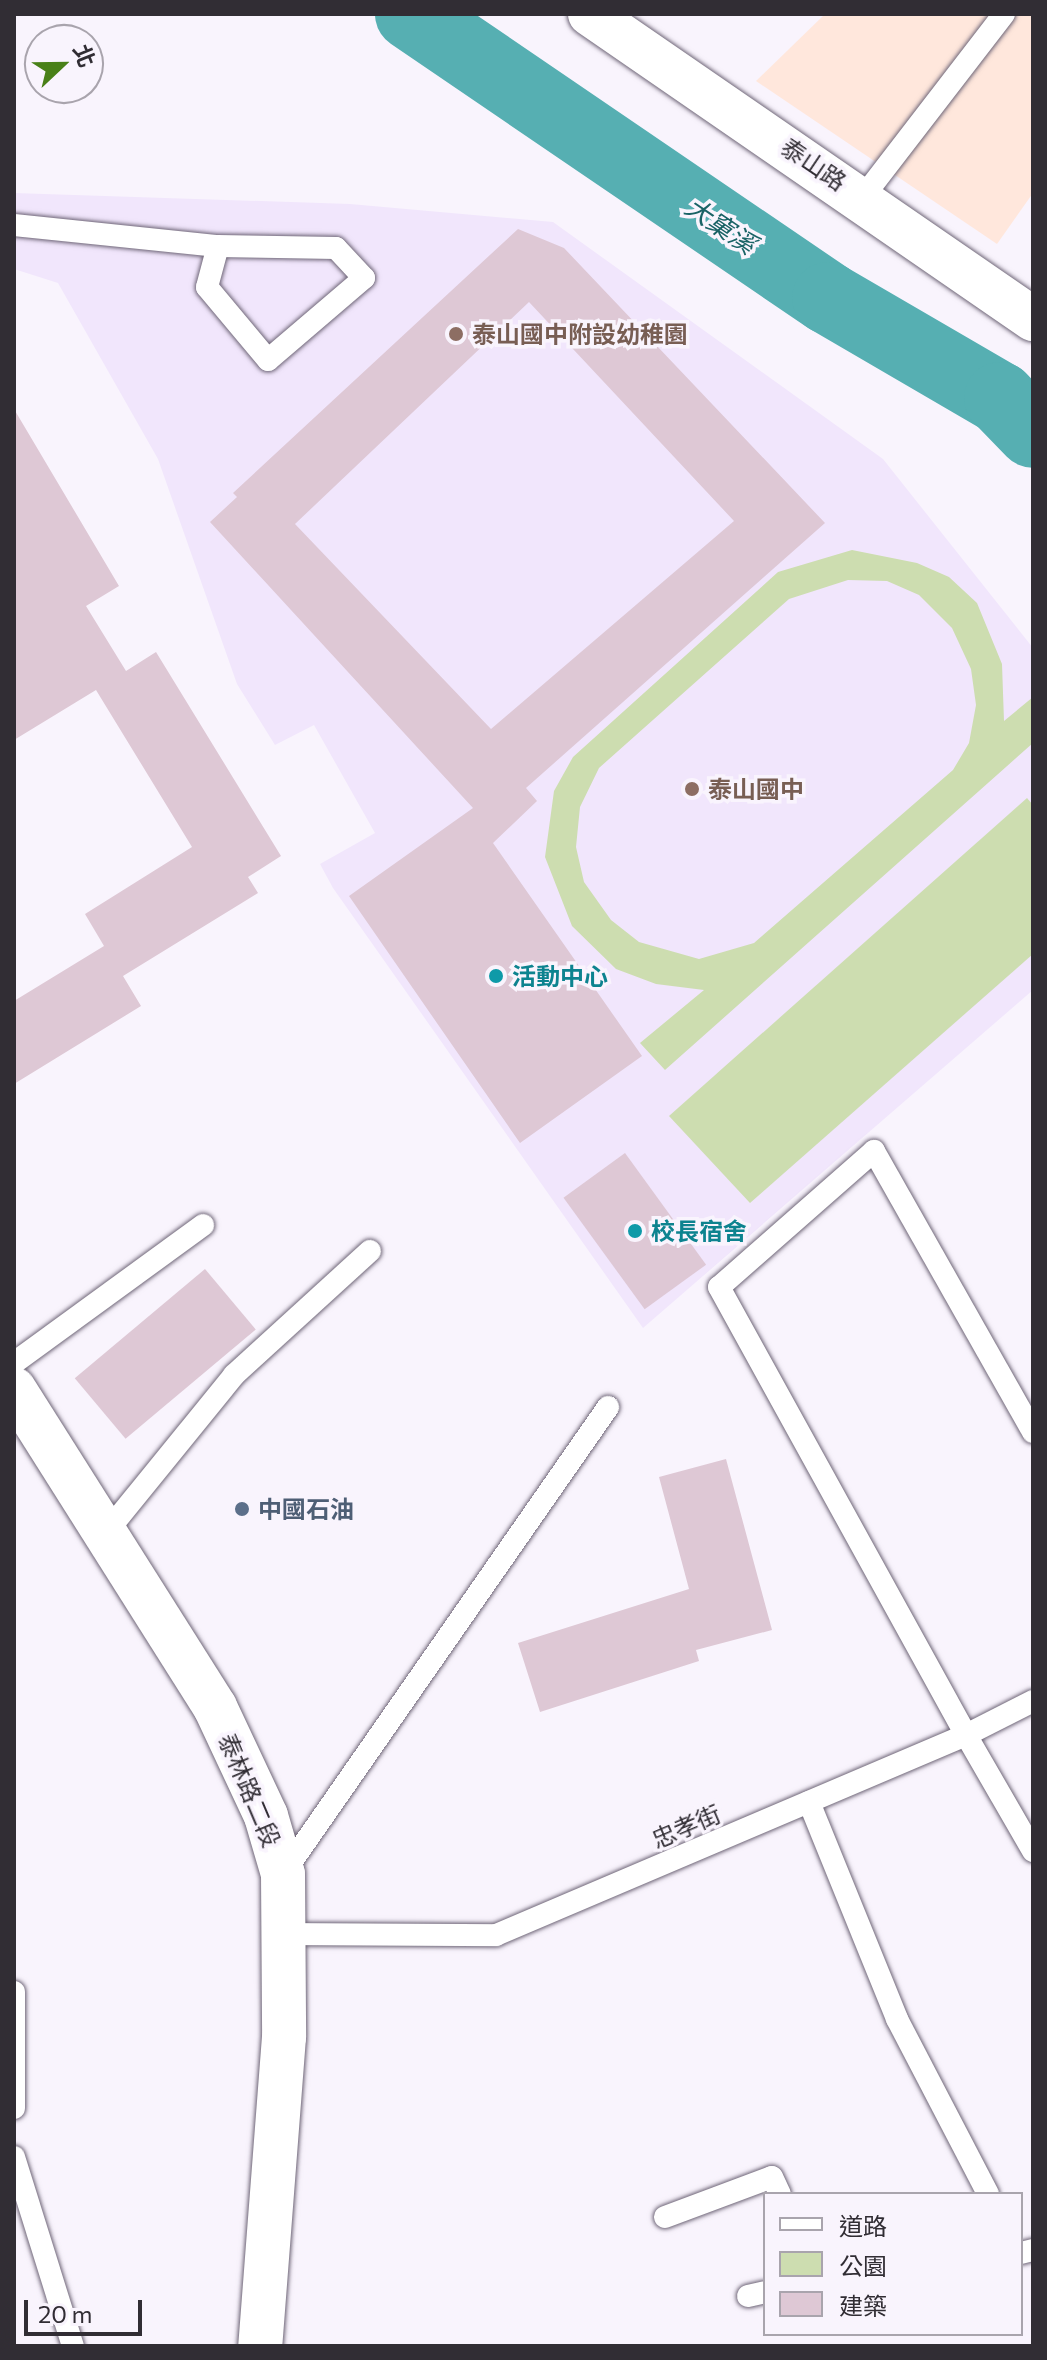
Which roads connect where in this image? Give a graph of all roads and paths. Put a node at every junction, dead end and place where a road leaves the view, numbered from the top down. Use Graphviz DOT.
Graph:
graph roads {
  1 [pos="590,14"];
  2 [pos="1004,14"];
  3 [pos="863,197"];
  4 [pos="14,225"];
  5 [pos="218,246"];
  6 [pos="1033,319"];
  7 [pos="203,1225"];
  8 [pos="370,1251"];
  9 [pos="14,1363"];
  10 [pos="14,1389"];
  11 [pos="608,1407"];
  12 [pos="1033,1432"];
  13 [pos="105,1534"];
  14 [pos="1033,1701"];
  15 [pos="966,1735"];
  16 [pos="809,1802"];
  17 [pos="1033,1851"];
  18 [pos="283,1874"];
  19 [pos="287,1934"];
  20 [pos="14,1992"];
  21 [pos="14,2108"];
  22 [pos="14,2157"];
  23 [pos="779,2192"];
  24 [pos="987,2192"];
  25 [pos="665,2217"];
  26 [pos="73,2346"];
  27 [pos="260,2346"];
  1 -- 3 [label="main road, 泰山路"];
  2 -- 3 [label="lane"];
  3 -- 6 [label="main road, 泰山路"];
  4 -- 5 [label="lane"];
  5 -- 5 [label="lane"];
  7 -- 9 [label="lane"];
  8 -- 13 [label="lane"];
  10 -- 13 [label="main road, 泰林路二段"];
  11 -- 18 [label="lane"];
  12 -- 15 [label="lane"];
  13 -- 18 [label="main road, 泰林路二段"];
  14 -- 15 [label="lane, 忠孝街"];
  15 -- 16 [label="lane, 忠孝街"];
  15 -- 17 [label="lane"];
  16 -- 19 [label="lane, 忠孝街"];
  16 -- 24 [label="lane"];
  18 -- 19 [label="main road, 泰林路二段"];
  19 -- 27 [label="main road, 泰林路二段"];
  20 -- 21 [label="lane"];
  22 -- 26 [label="lane"];
  23 -- 25 [label="lane"];
}
